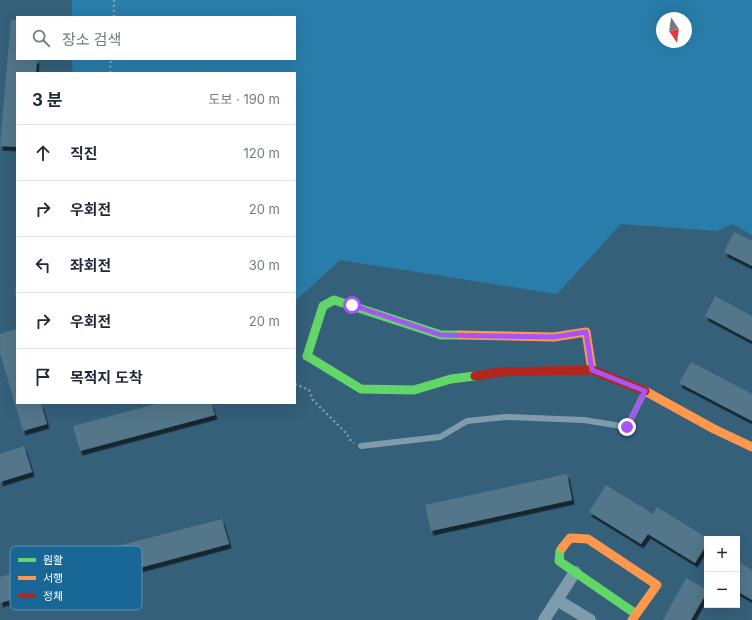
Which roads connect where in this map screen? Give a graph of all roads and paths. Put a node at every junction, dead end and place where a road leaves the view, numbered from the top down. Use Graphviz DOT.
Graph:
graph roads {
  1 [pos="114,0"];
  2 [pos="114,16"];
  3 [pos="111,60"];
  4 [pos="110,72"];
  5 [pos="592,370"];
  6 [pos="296,384"];
  7 [pos="645,391"];
  8 [pos="361,446"];
  9 [pos="752,446"];
  10 [pos="575,572"];
  11 [pos="557,600"];
  12 [pos="634,617"];
  13 [pos="544,620"];
  14 [pos="590,620"];
  1 -- 2 [label="path"];
  3 -- 4 [label="path"];
  5 -- 5 [label="street"];
  5 -- 7 [label="street"];
  6 -- 8 [label="path"];
  7 -- 8 [label="lane"];
  7 -- 9 [label="street"];
  10 -- 11 [label="street"];
  10 -- 12 [label="street"];
  10 -- 12 [label="street"];
  11 -- 13 [label="street"];
  11 -- 14 [label="street"];
}
